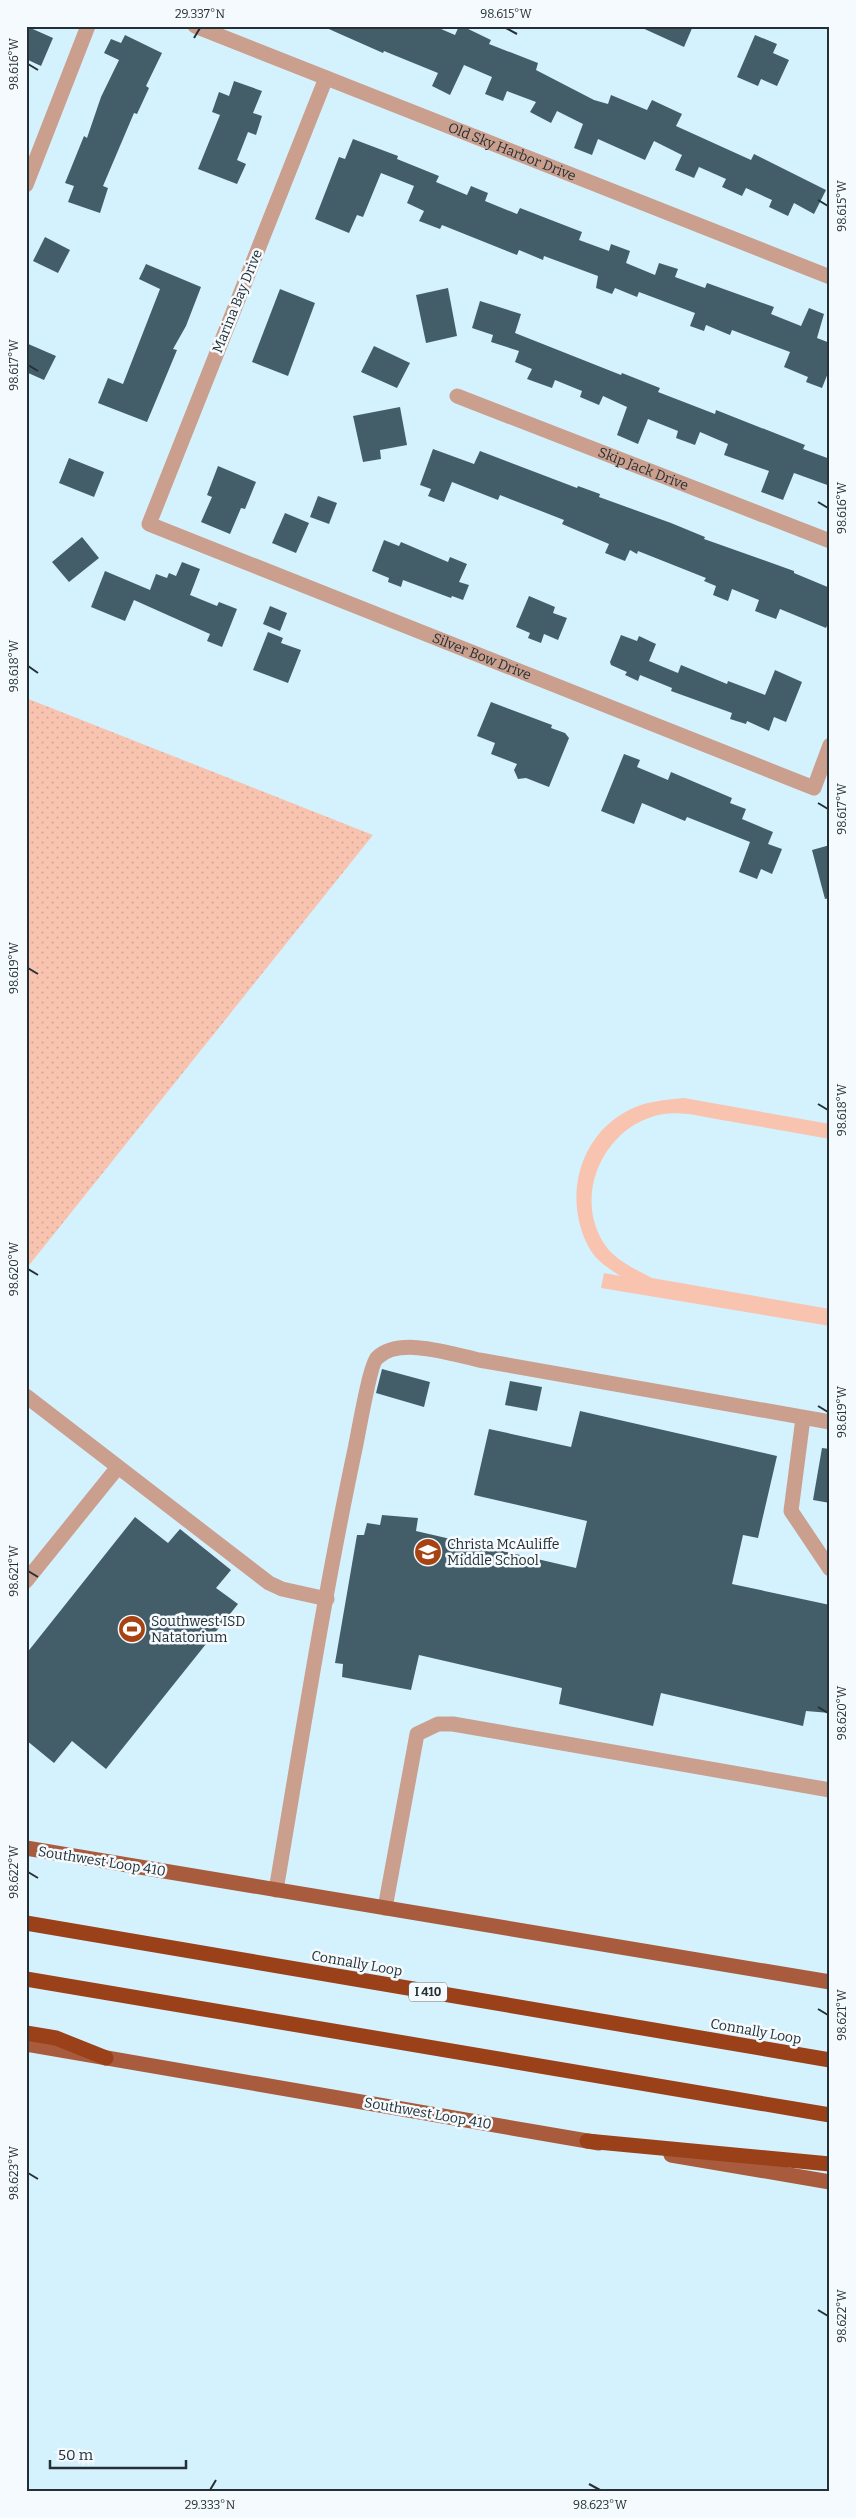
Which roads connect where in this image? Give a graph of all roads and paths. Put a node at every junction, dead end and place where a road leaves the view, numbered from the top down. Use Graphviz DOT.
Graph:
graph roads {
  1 [pos="88,26"];
  2 [pos="195,26"];
  3 [pos="326,78"];
  4 [pos="26,184"];
  5 [pos="830,277"];
  6 [pos="457,396"];
  7 [pos="148,524"];
  8 [pos="830,541"];
  9 [pos="830,745"];
  10 [pos="26,1396"];
  11 [pos="803,1418"];
  12 [pos="830,1422"];
  13 [pos="118,1467"];
  14 [pos="830,1569"];
  15 [pos="26,1580"];
  16 [pos="327,1599"];
  17 [pos="830,1790"];
  18 [pos="26,1848"];
  19 [pos="276,1890"];
  20 [pos="385,1908"];
  21 [pos="26,1923"];
  22 [pos="26,1979"];
  23 [pos="830,1982"];
  24 [pos="26,2033"];
  25 [pos="26,2044"];
  26 [pos="106,2058"];
  27 [pos="830,2060"];
  28 [pos="830,2115"];
  29 [pos="587,2141"];
  30 [pos="830,2164"];
  31 [pos="830,2182"];
  1 -- 4 [label="street"];
  2 -- 3 [label="street, Old Sky Harbor Drive"];
  3 -- 5 [label="street, Old Sky Harbor Drive"];
  3 -- 7 [label="street, Marina Bay Drive"];
  6 -- 8 [label="street, Skip Jack Drive"];
  7 -- 9 [label="street, Silver Bow Drive"];
  10 -- 13 [label="street"];
  11 -- 12 [label="street"];
  11 -- 14 [label="street"];
  11 -- 16 [label="street"];
  13 -- 15 [label="street"];
  13 -- 16 [label="street"];
  16 -- 19 [label="street"];
  17 -- 20 [label="street"];
  18 -- 19 [label="main road, Southwest Loop 410"];
  19 -- 20 [label="main road, Southwest Loop 410"];
  20 -- 23 [label="main road, Southwest Loop 410"];
  21 -- 27 [label="highway, Connally Loop / I 410"];
  22 -- 28 [label="highway"];
  24 -- 26 [label="highway"];
  25 -- 26 [label="main road, Southwest Loop 410"];
  26 -- 29 [label="main road, Southwest Loop 410"];
  29 -- 30 [label="highway"];
  29 -- 31 [label="main road, Southwest Loop 410"];
}
